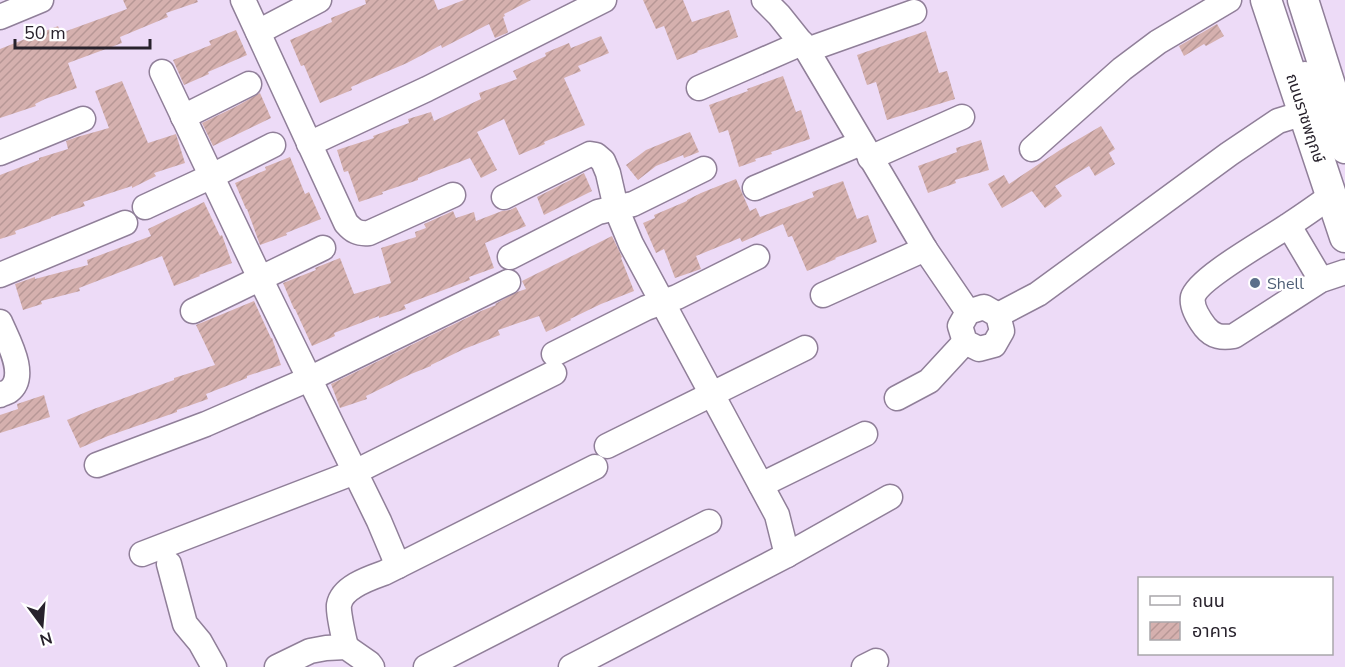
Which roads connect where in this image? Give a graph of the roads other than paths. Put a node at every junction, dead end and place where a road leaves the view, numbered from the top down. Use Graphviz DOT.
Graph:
graph roads {
  1 [pos="40,0"];
  2 [pos="243,0"];
  3 [pos="319,0"];
  4 [pos="604,0"];
  5 [pos="764,0"];
  6 [pos="1229,0"];
  7 [pos="1302,0"];
  8 [pos="1270,11"];
  9 [pos="914,12"];
  10 [pos="0,17"];
  11 [pos="258,32"];
  12 [pos="804,46"];
  13 [pos="162,72"];
  14 [pos="249,84"];
  15 [pos="699,88"];
  16 [pos="1304,113"];
  17 [pos="183,117"];
  18 [pos="962,117"];
  19 [pos="82,119"];
  20 [pos="1345,129"];
  21 [pos="309,144"];
  22 [pos="273,145"];
  23 [pos="1345,148"];
  24 [pos="1032,149"];
  25 [pos="866,150"];
  26 [pos="0,153"];
  27 [pos="704,169"];
  28 [pos="212,176"];
  29 [pos="755,188"];
  30 [pos="453,195"];
  31 [pos="1331,196"];
  32 [pos="504,197"];
  33 [pos="145,207"];
  34 [pos="616,208"];
  35 [pos="124,223"];
  36 [pos="1289,226"];
  37 [pos="1345,237"];
  38 [pos="323,248"];
  39 [pos="926,249"];
  40 [pos="510,257"];
  41 [pos="757,257"];
  42 [pos="1345,272"];
  43 [pos="0,275"];
  44 [pos="260,278"];
  45 [pos="1321,280"];
  46 [pos="508,282"];
  47 [pos="823,295"];
  48 [pos="663,302"];
  49 [pos="193,311"];
  50 [pos="968,312"];
  51 [pos="998,315"];
  52 [pos="0,322"];
  53 [pos="965,342"];
  54 [pos="806,348"];
  55 [pos="309,380"];
  56 [pos="712,394"];
  57 [pos="0,395"];
  58 [pos="897,399"];
  59 [pos="866,434"];
  60 [pos="607,446"];
  61 [pos="98,465"];
  62 [pos="595,467"];
  63 [pos="355,472"];
  64 [pos="761,485"];
  65 [pos="890,496"];
  66 [pos="709,522"];
  67 [pos="142,554"];
  68 [pos="787,555"];
  69 [pos="169,564"];
  70 [pos="398,566"];
  71 [pos="346,647"];
  72 [pos="214,667"];
  73 [pos="277,667"];
  74 [pos="372,667"];
  75 [pos="426,667"];
  76 [pos="571,667"];
  1 -- 10 [label="street"];
  2 -- 11 [label="street"];
  3 -- 11 [label="street"];
  4 -- 21 [label="street"];
  5 -- 12 [label="street"];
  6 -- 24 [label="street"];
  7 -- 20 [label="main road, ถนนราชพฤกษ์"];
  8 -- 16 [label="main road, ถนนราชพฤกษ์"];
  8 -- 23 [label="main road"];
  9 -- 12 [label="street"];
  11 -- 21 [label="street"];
  12 -- 15 [label="street"];
  12 -- 25 [label="street"];
  13 -- 17 [label="street"];
  14 -- 17 [label="street"];
  16 -- 31 [label="main road, ถนนราชพฤกษ์"];
  16 -- 51 [label="street"];
  17 -- 28 [label="street"];
  18 -- 25 [label="street"];
  19 -- 26 [label="street"];
  21 -- 30 [label="street"];
  22 -- 28 [label="street"];
  25 -- 29 [label="street"];
  25 -- 39 [label="street"];
  27 -- 34 [label="street"];
  28 -- 33 [label="street"];
  28 -- 44 [label="street"];
  31 -- 36 [label="street"];
  31 -- 37 [label="main road, ถนนราชพฤกษ์"];
  32 -- 34 [label="street"];
  34 -- 40 [label="street"];
  34 -- 48 [label="street"];
  35 -- 43 [label="street"];
  36 -- 45 [label="street"];
  36 -- 45 [label="street"];
  38 -- 44 [label="street"];
  39 -- 47 [label="street"];
  39 -- 50 [label="street"];
  41 -- 48 [label="street"];
  42 -- 45 [label="street"];
  44 -- 49 [label="street"];
  44 -- 55 [label="street"];
  46 -- 55 [label="street"];
  48 -- 56 [label="street"];
  48 -- 63 [label="street"];
  50 -- 51 [label="street"];
  50 -- 53 [label="street"];
  51 -- 53 [label="street"];
  52 -- 57 [label="street"];
  53 -- 58 [label="street"];
  54 -- 56 [label="street"];
  55 -- 61 [label="street"];
  55 -- 63 [label="street"];
  56 -- 60 [label="street"];
  56 -- 64 [label="street"];
  59 -- 64 [label="street"];
  62 -- 70 [label="street"];
  63 -- 67 [label="street"];
  63 -- 70 [label="street"];
  64 -- 68 [label="street"];
  65 -- 68 [label="street"];
  66 -- 75 [label="street"];
  68 -- 76 [label="street"];
  69 -- 72 [label="street"];
  70 -- 71 [label="street"];
  71 -- 73 [label="street"];
  71 -- 74 [label="street"];
}
